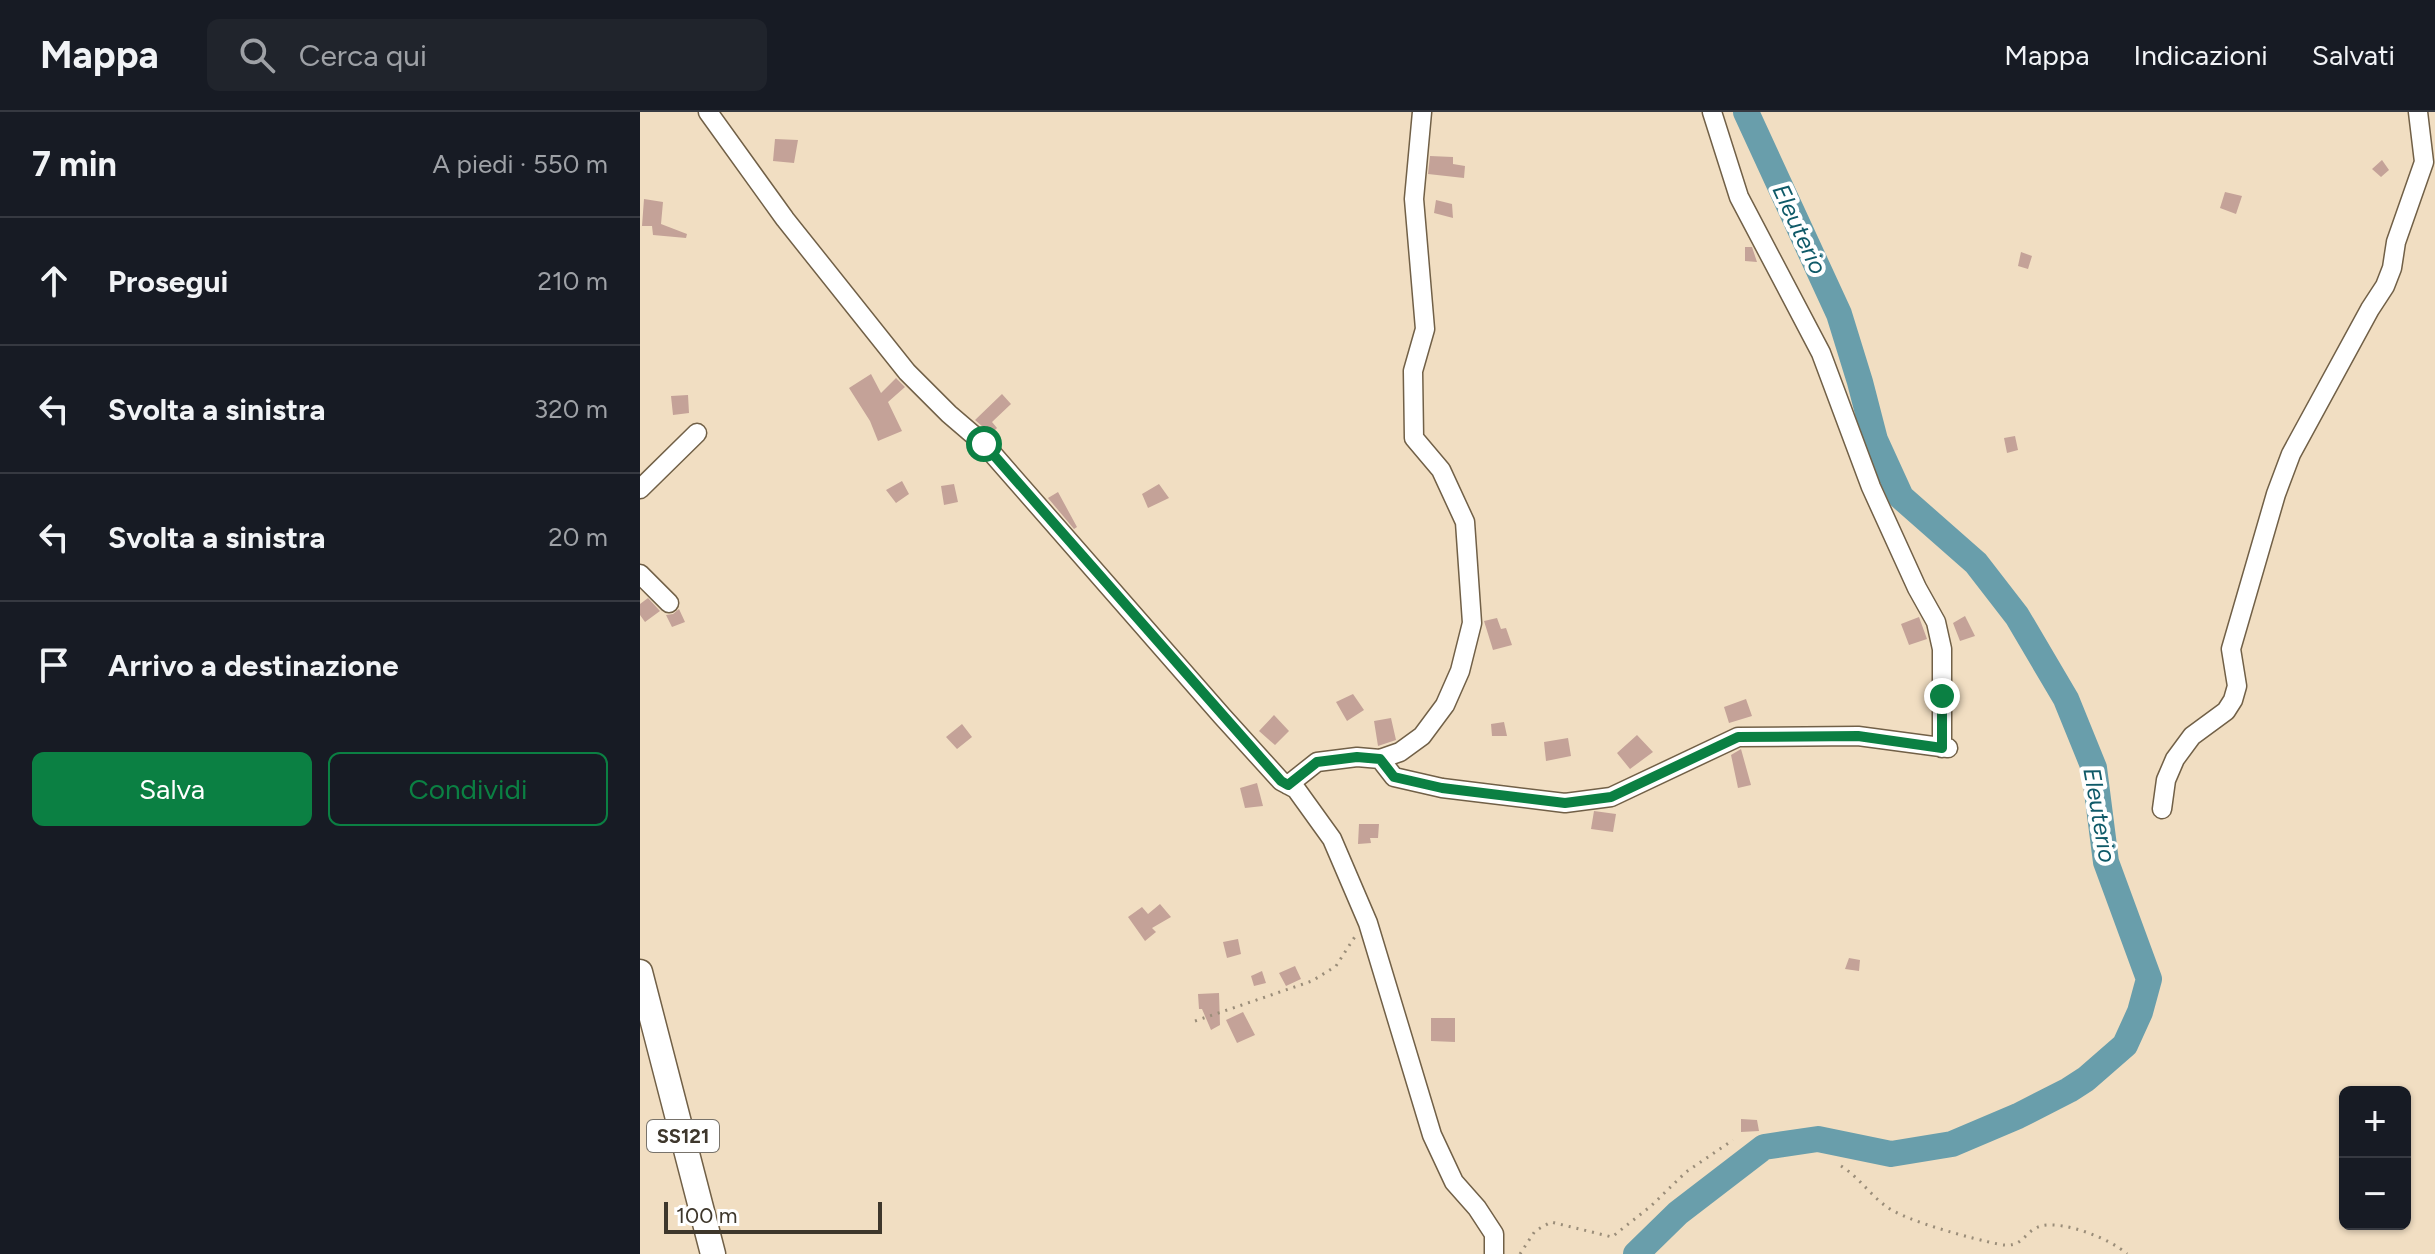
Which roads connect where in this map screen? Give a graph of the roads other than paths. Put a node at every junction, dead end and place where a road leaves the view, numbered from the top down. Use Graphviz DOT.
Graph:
graph roads {
  1 [pos="708,112"];
  2 [pos="1422,112"];
  3 [pos="1712,112"];
  4 [pos="2418,112"];
  5 [pos="697,433"];
  6 [pos="640,489"];
  7 [pos="640,574"];
  8 [pos="669,603"];
  9 [pos="1380,759"];
  10 [pos="1288,785"];
  11 [pos="2162,809"];
  12 [pos="640,972"];
  13 [pos="713,1254"];
  14 [pos="1494,1254"];
  1 -- 10 [label="street"];
  2 -- 9 [label="street"];
  3 -- 9 [label="street"];
  4 -- 11 [label="street"];
  5 -- 6 [label="street"];
  7 -- 8 [label="street"];
  9 -- 10 [label="street"];
  10 -- 14 [label="street"];
  12 -- 13 [label="main road, SS121"];
}
